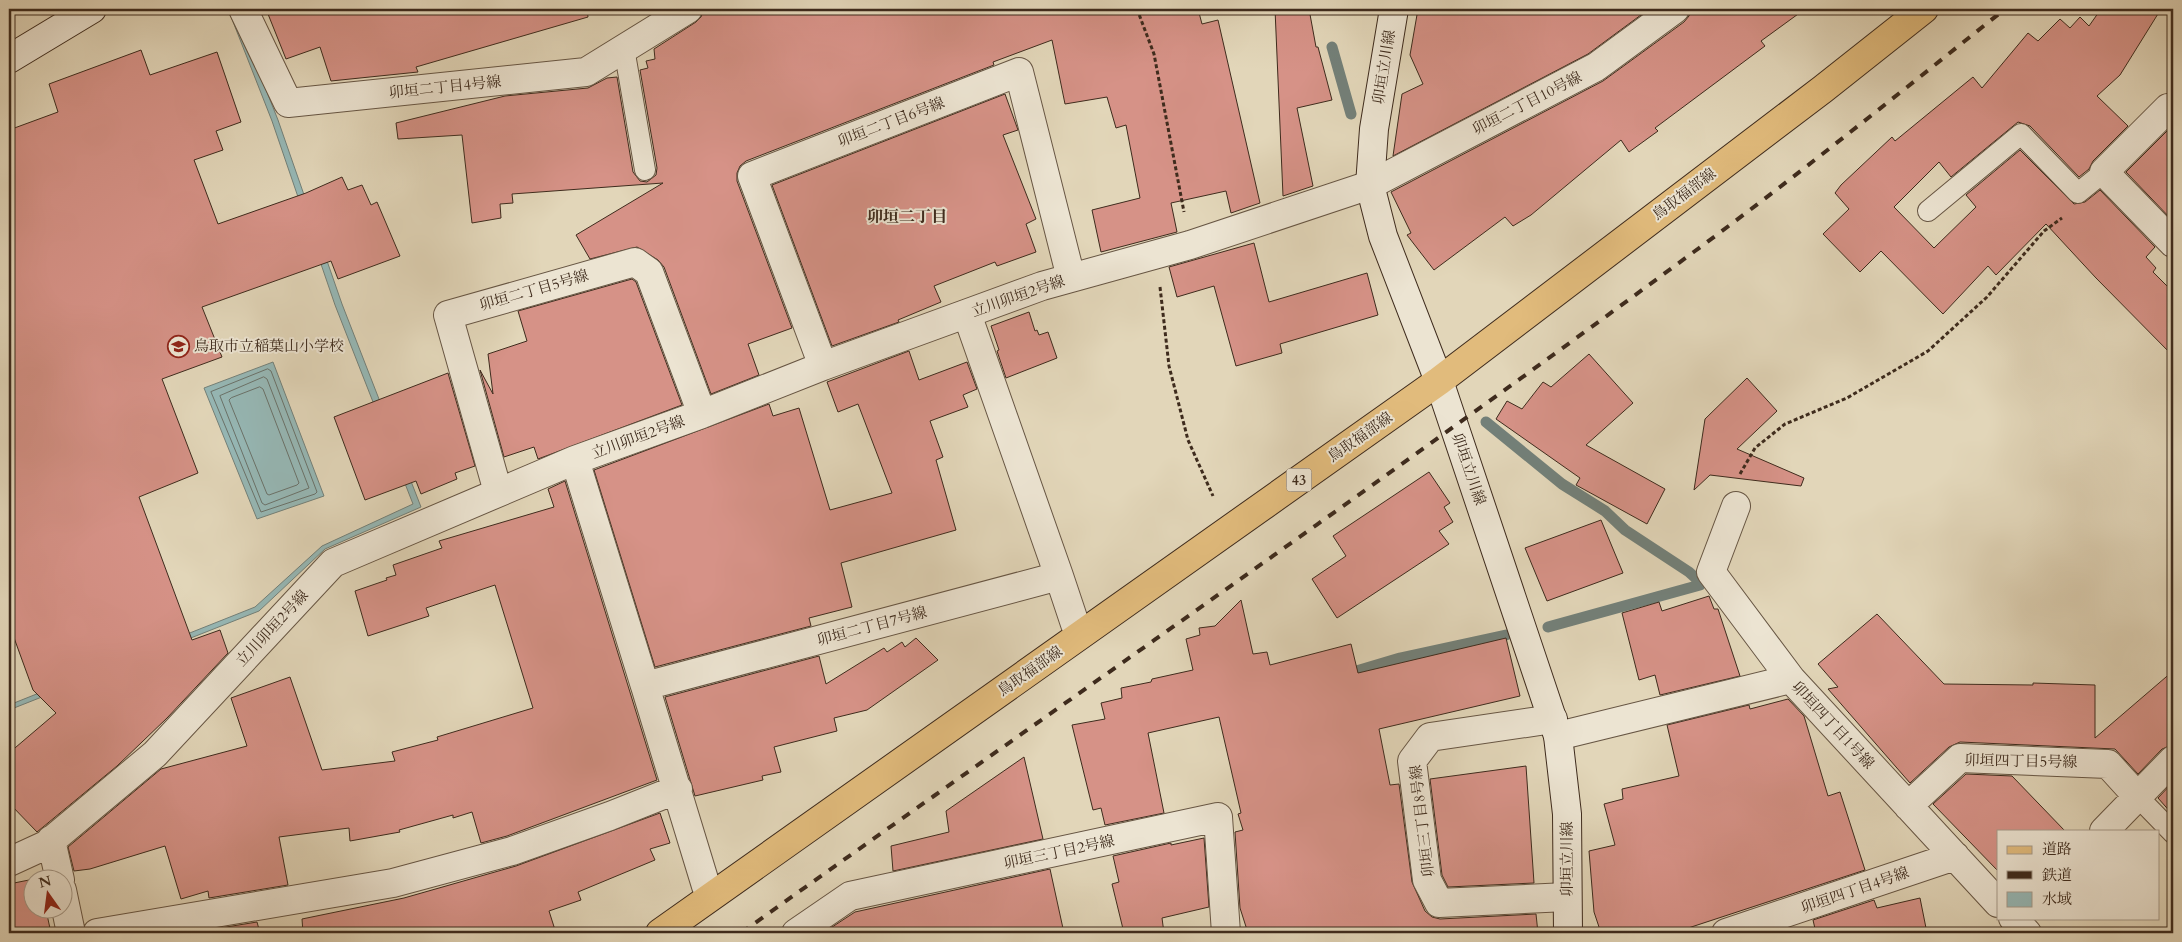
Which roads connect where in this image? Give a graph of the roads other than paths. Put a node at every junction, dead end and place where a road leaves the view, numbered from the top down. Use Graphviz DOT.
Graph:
graph roads {
  1 [pos="92,9"];
  2 [pos="243,9"];
  3 [pos="688,9"];
  4 [pos="1394,9"];
  5 [pos="1675,9"];
  6 [pos="1924,9"];
  7 [pos="624,48"];
  8 [pos="9,59"];
  9 [pos="2173,112"];
  10 [pos="645,170"];
  11 [pos="2104,172"];
  12 [pos="1370,185"];
  13 [pos="1928,211"];
  14 [pos="2173,243"];
  15 [pos="1071,278"];
  16 [pos="967,314"];
  17 [pos="823,366"];
  18 [pos="1439,381"];
  19 [pos="702,414"];
  20 [pos="575,460"];
  21 [pos="498,492"];
  22 [pos="1736,506"];
  23 [pos="1059,576"];
  24 [pos="1075,624"];
  25 [pos="1791,679"];
  26 [pos="646,686"];
  27 [pos="1555,728"];
  28 [pos="2173,760"];
  29 [pos="678,789"];
  30 [pos="2138,797"];
  31 [pos="1908,806"];
  32 [pos="2105,830"];
  33 [pos="2173,833"];
  34 [pos="51,840"];
  35 [pos="1955,856"];
  36 [pos="9,862"];
  37 [pos="58,870"];
  38 [pos="706,886"];
  39 [pos="1568,897"];
  40 [pos="1997,902"];
  41 [pos="68,920"];
  42 [pos="2015,920"];
  43 [pos="71,933"];
  44 [pos="97,933"];
  45 [pos="660,933"];
  46 [pos="796,933"];
  47 [pos="1226,933"];
  48 [pos="1568,933"];
  49 [pos="1726,933"];
  50 [pos="2027,933"];
  1 -- 8 [label="street"];
  2 -- 7 [label="street, 卯垣二丁目4号線"];
  3 -- 7 [label="street, 卯垣二丁目4号線"];
  4 -- 12 [label="street, 卯垣立川線"];
  5 -- 12 [label="street, 卯垣二丁目10号線"];
  6 -- 18 [label="main road, 鳥取福部線 / 43"];
  7 -- 10 [label="lane"];
  9 -- 11 [label="street"];
  11 -- 13 [label="lane"];
  11 -- 14 [label="street"];
  12 -- 15 [label="street, 立川卯垣2号線"];
  12 -- 18 [label="street, 卯垣立川線"];
  15 -- 16 [label="street, 立川卯垣2号線"];
  15 -- 17 [label="street, 卯垣二丁目6号線"];
  16 -- 17 [label="street, 立川卯垣2号線"];
  16 -- 23 [label="street"];
  17 -- 19 [label="street, 立川卯垣2号線"];
  18 -- 27 [label="street, 卯垣立川線"];
  18 -- 45 [label="main road, 鳥取福部線 / 43"];
  19 -- 20 [label="street, 立川卯垣2号線"];
  19 -- 21 [label="street, 卯垣二丁目5号線"];
  20 -- 21 [label="street, 立川卯垣2号線"];
  20 -- 26 [label="street"];
  21 -- 34 [label="street, 立川卯垣2号線"];
  22 -- 25 [label="street"];
  23 -- 24 [label="street"];
  23 -- 26 [label="street, 卯垣二丁目7号線"];
  25 -- 27 [label="street, 卯垣四丁目1号線"];
  25 -- 31 [label="street, 卯垣四丁目1号線"];
  26 -- 29 [label="street"];
  27 -- 39 [label="street, 卯垣立川線"];
  27 -- 39 [label="street, 卯垣三丁目8号線"];
  28 -- 30 [label="street"];
  29 -- 38 [label="street"];
  29 -- 44 [label="street"];
  30 -- 31 [label="street, 卯垣四丁目5号線"];
  30 -- 32 [label="street"];
  30 -- 33 [label="lane"];
  31 -- 35 [label="street, 卯垣四丁目1号線"];
  34 -- 36 [label="street, 立川卯垣2号線"];
  34 -- 37 [label="street"];
  35 -- 40 [label="street, 卯垣四丁目1号線"];
  35 -- 49 [label="street, 卯垣四丁目4号線"];
  39 -- 48 [label="street, 卯垣立川線"];
  41 -- 43 [label="street"];
  42 -- 50 [label="street"];
  46 -- 47 [label="street, 卯垣三丁目2号線"];
}
